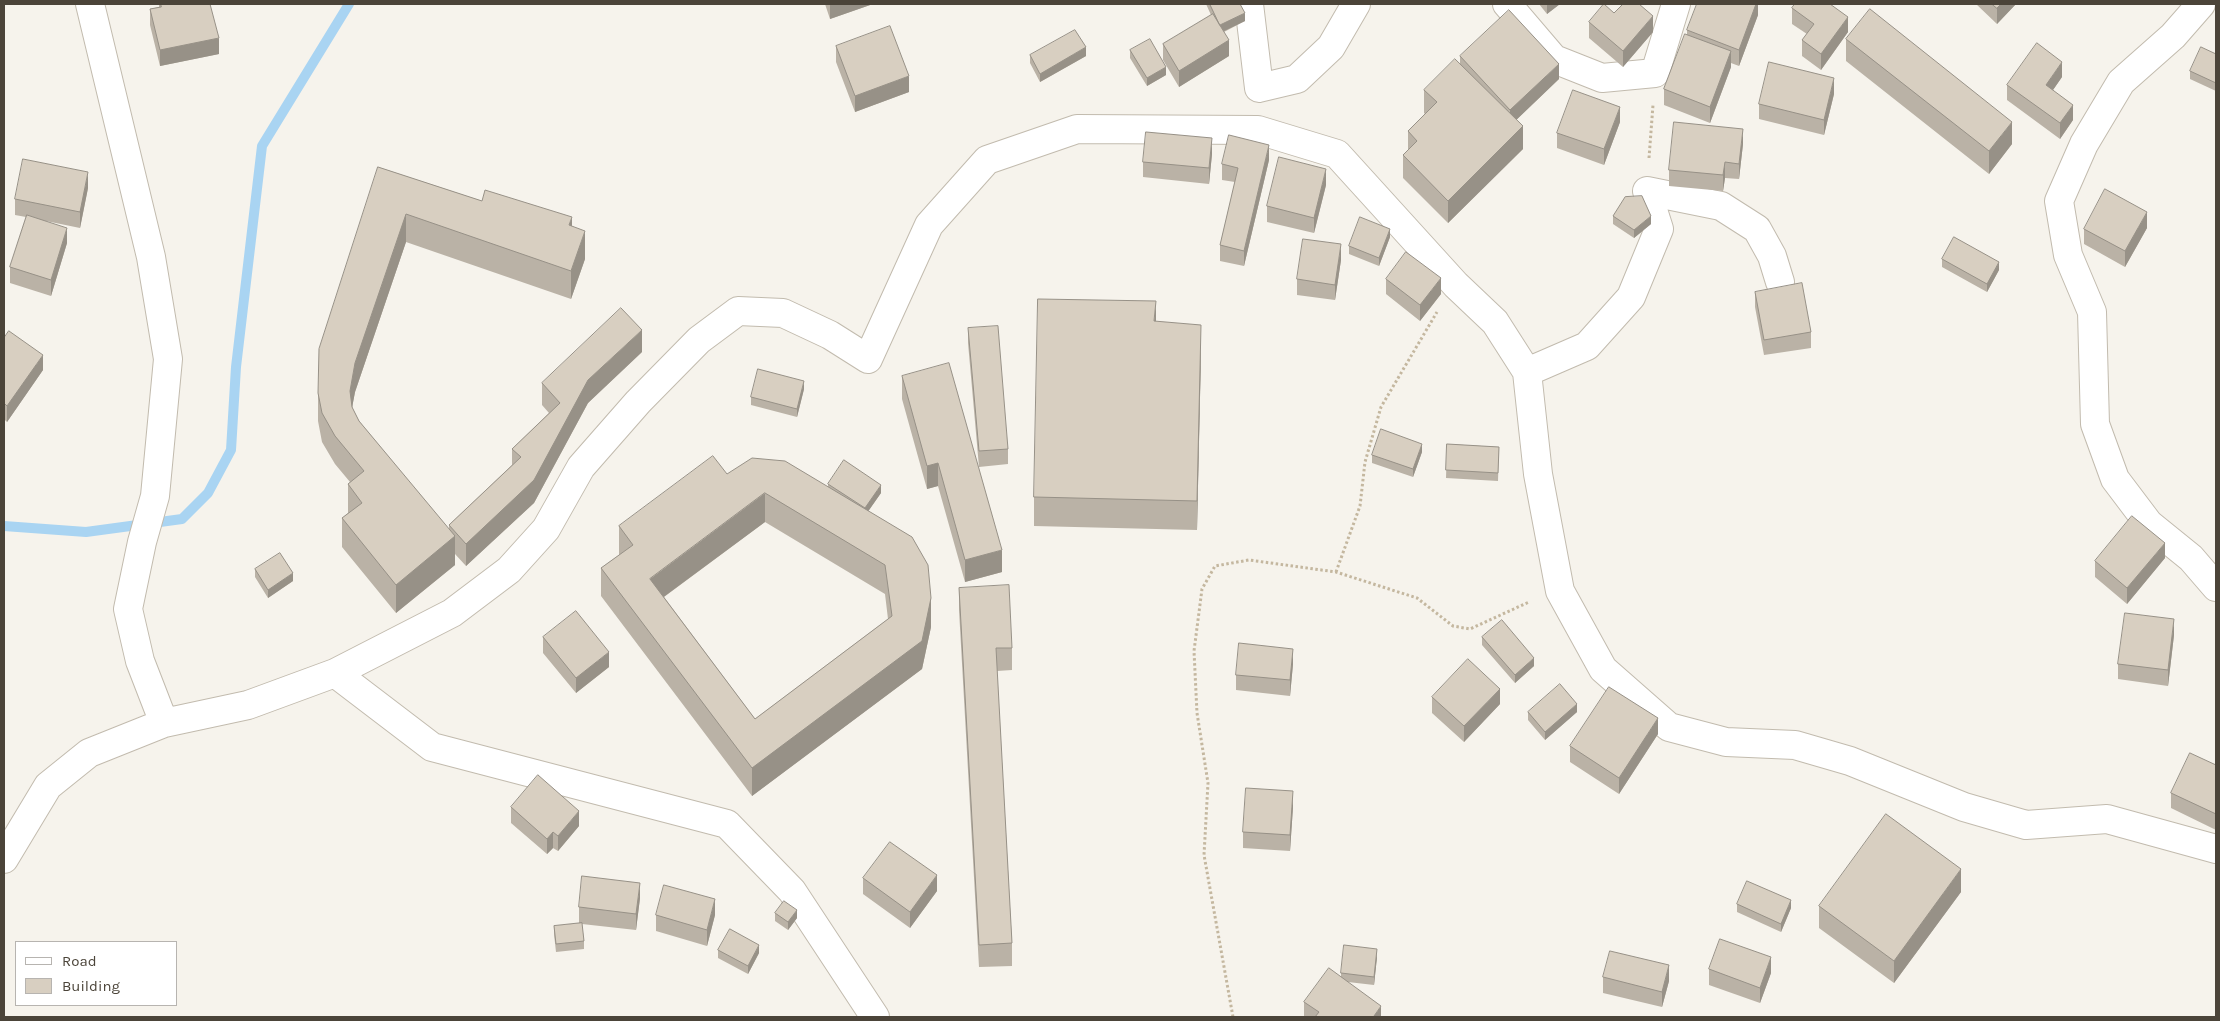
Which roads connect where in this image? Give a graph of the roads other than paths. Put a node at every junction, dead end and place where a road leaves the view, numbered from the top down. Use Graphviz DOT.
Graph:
graph roads {
  1 [pos="90,4"];
  2 [pos="1249,4"];
  3 [pos="1356,4"];
  4 [pos="1507,4"];
  5 [pos="1676,4"];
  6 [pos="2201,4"];
  7 [pos="1259,88"];
  8 [pos="1258,130"];
  9 [pos="1780,282"];
  10 [pos="1527,372"];
  11 [pos="2216,587"];
  12 [pos="335,673"];
  13 [pos="164,723"];
  14 [pos="2216,849"];
  15 [pos="4,858"];
  16 [pos="874,1017"];
  1 -- 13 [label="street"];
  2 -- 7 [label="street"];
  3 -- 7 [label="street"];
  4 -- 5 [label="street"];
  6 -- 11 [label="street"];
  7 -- 8 [label="street"];
  8 -- 10 [label="street"];
  8 -- 12 [label="street"];
  9 -- 10 [label="street"];
  10 -- 14 [label="street"];
  12 -- 13 [label="street"];
  12 -- 16 [label="street"];
  13 -- 15 [label="street"];
}
